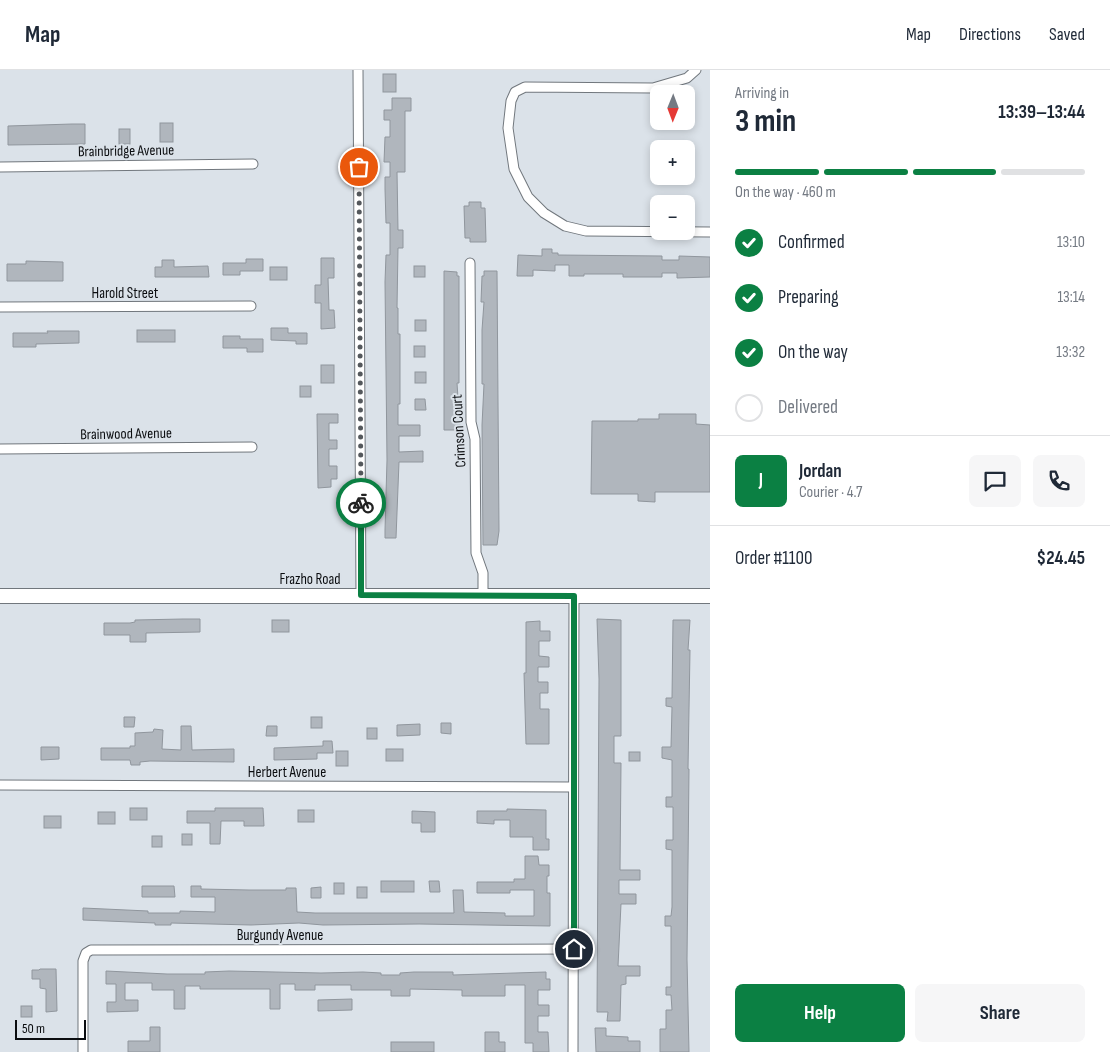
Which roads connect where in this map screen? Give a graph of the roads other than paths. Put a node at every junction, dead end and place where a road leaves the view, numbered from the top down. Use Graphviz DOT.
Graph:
graph roads {
  1 [pos="358,70"];
  2 [pos="696,70"];
  3 [pos="252,164"];
  4 [pos="0,166"];
  5 [pos="710,232"];
  6 [pos="470,263"];
  7 [pos="251,306"];
  8 [pos="0,308"];
  9 [pos="252,447"];
  10 [pos="0,449"];
  11 [pos="361,595"];
  12 [pos="0,596"];
  13 [pos="483,596"];
  14 [pos="574,596"];
  15 [pos="710,596"];
  16 [pos="0,785"];
  17 [pos="573,787"];
  18 [pos="574,949"];
  19 [pos="83,1052"];
  20 [pos="573,1052"];
  1 -- 11 [label="street"];
  2 -- 5 [label="street"];
  3 -- 4 [label="street, Brainbridge Avenue"];
  6 -- 13 [label="street, Crimson Court"];
  7 -- 8 [label="street, Harold Street"];
  9 -- 10 [label="street, Brainwood Avenue"];
  11 -- 12 [label="street, Frazho Road"];
  11 -- 13 [label="street, Frazho Road"];
  13 -- 14 [label="street, Frazho Road"];
  14 -- 15 [label="street, Frazho Road"];
  14 -- 17 [label="street"];
  16 -- 17 [label="street, Herbert Avenue"];
  17 -- 18 [label="street"];
  18 -- 19 [label="street, Burgundy Avenue"];
  18 -- 20 [label="street"];
}
